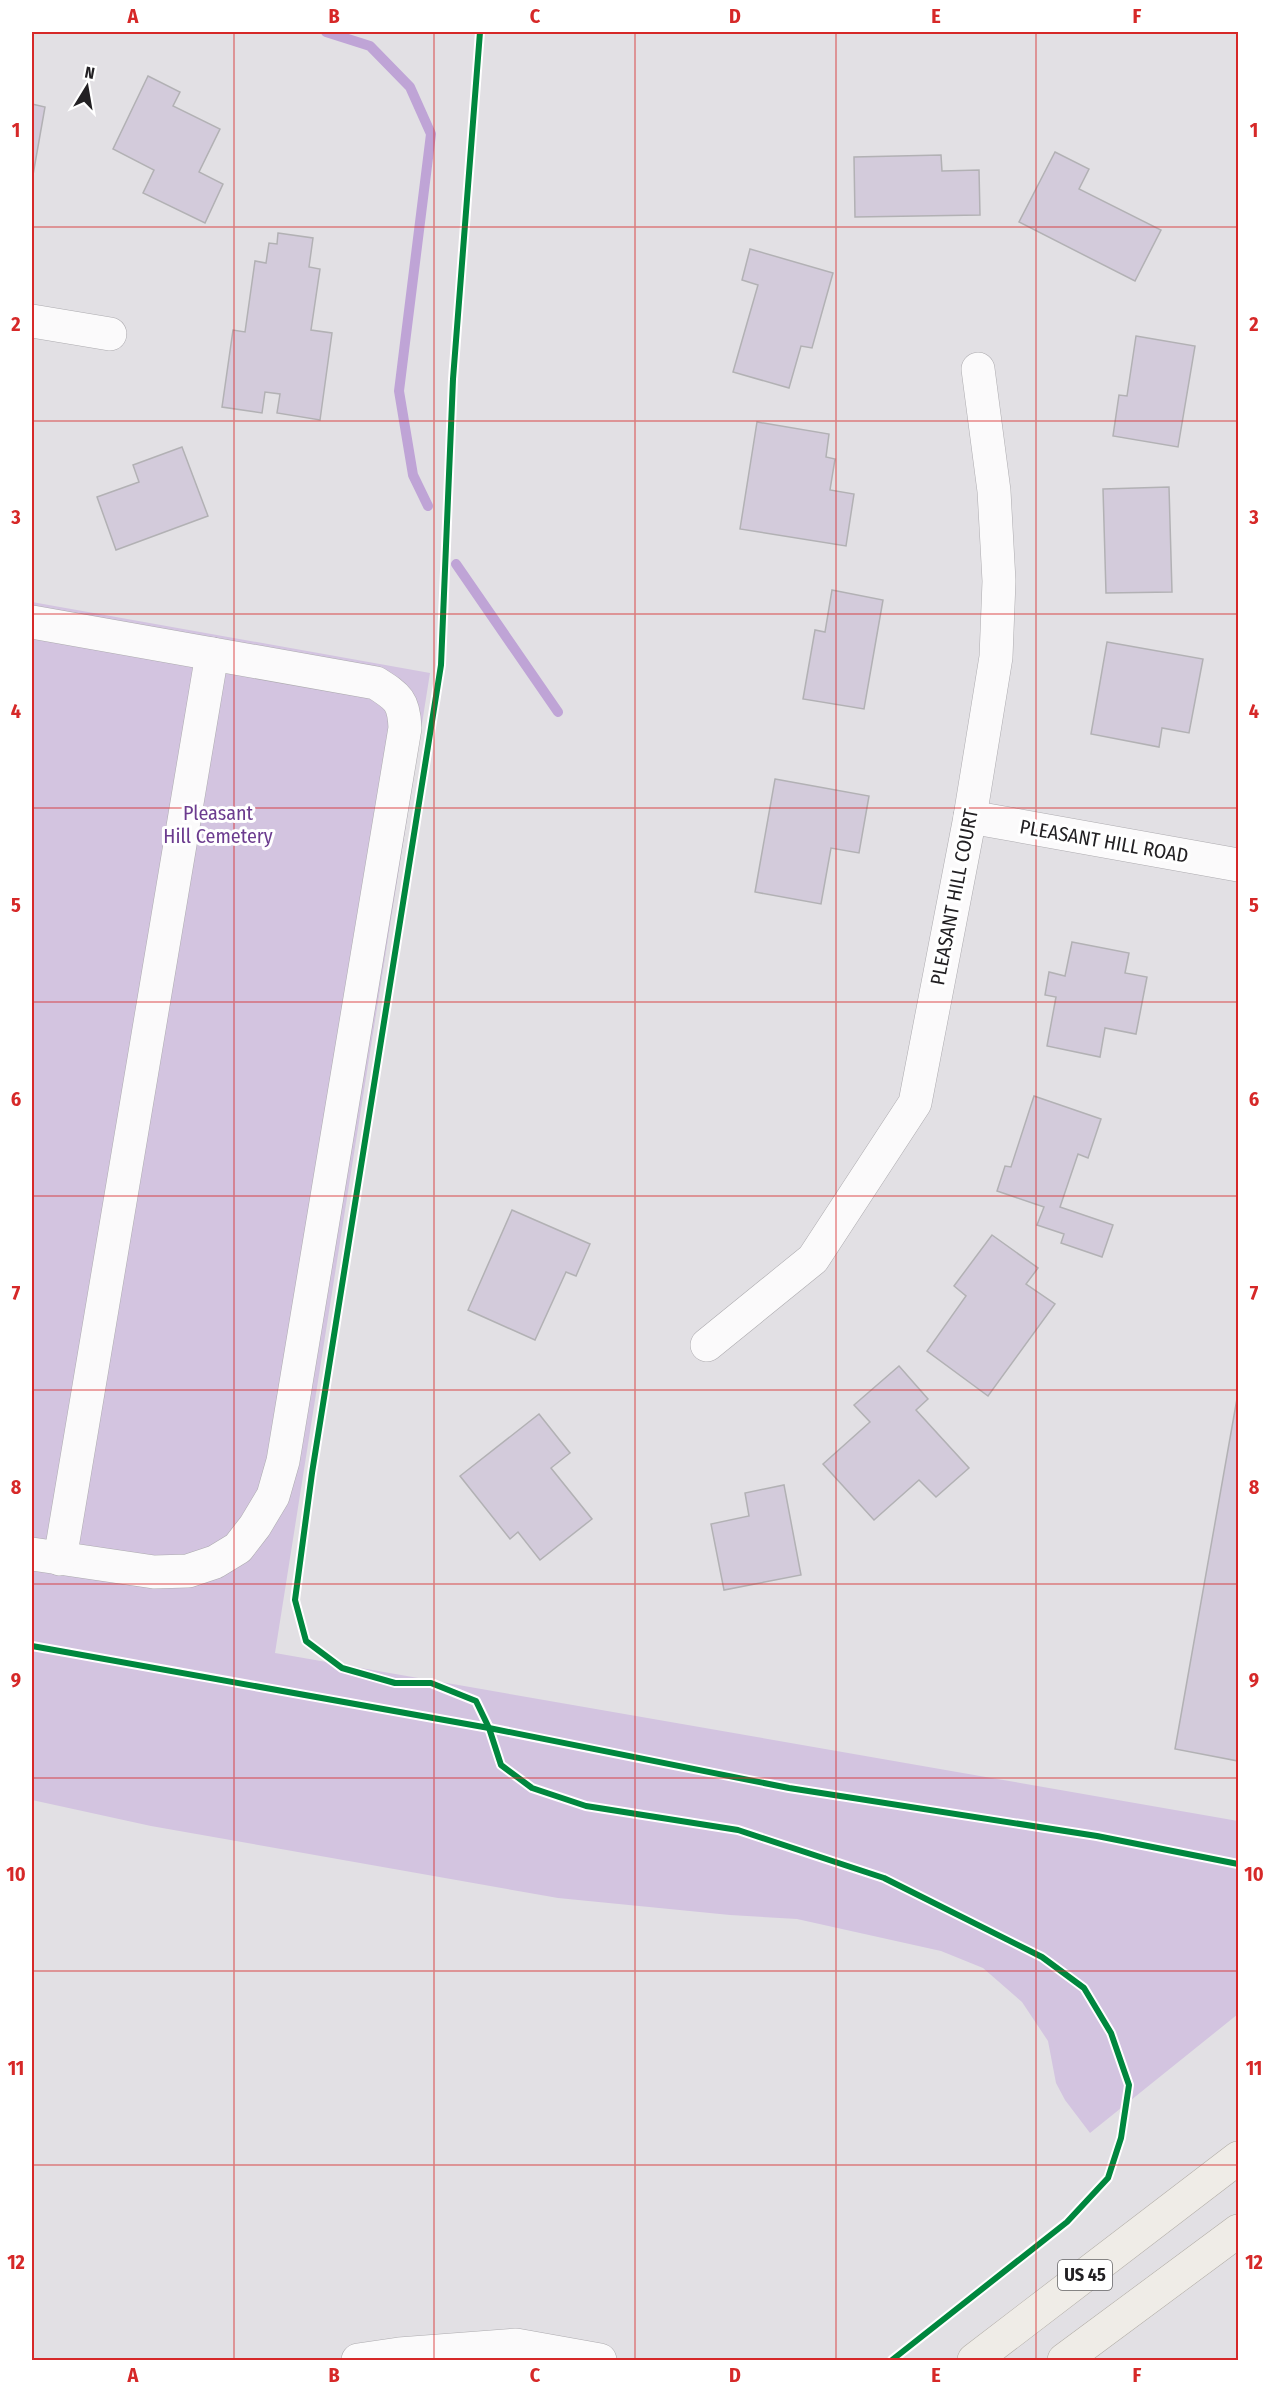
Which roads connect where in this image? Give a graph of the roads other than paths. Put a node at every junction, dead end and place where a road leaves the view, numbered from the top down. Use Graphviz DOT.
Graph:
graph roads {
  1 [pos="32,321"];
  2 [pos="110,334"];
  3 [pos="978,369"];
  4 [pos="32,622"];
  5 [pos="212,654"];
  6 [pos="970,818"];
  7 [pos="1239,865"];
  8 [pos="707,1345"];
  9 [pos="46,1556"];
  10 [pos="1239,2158"];
  11 [pos="1239,2232"];
  12 [pos="358,2361"];
  13 [pos="600,2361"];
  14 [pos="974,2361"];
  15 [pos="1064,2361"];
  1 -- 2 [label="street"];
  3 -- 6 [label="street, PLEASANT HILL COURT"];
  4 -- 5 [label="street"];
  5 -- 9 [label="street"];
  5 -- 9 [label="street"];
  6 -- 7 [label="street, PLEASANT HILL ROAD"];
  6 -- 8 [label="street, PLEASANT HILL COURT"];
  10 -- 14 [label="main road, US 45"];
  11 -- 15 [label="main road, US 45"];
  12 -- 13 [label="street"];
}
